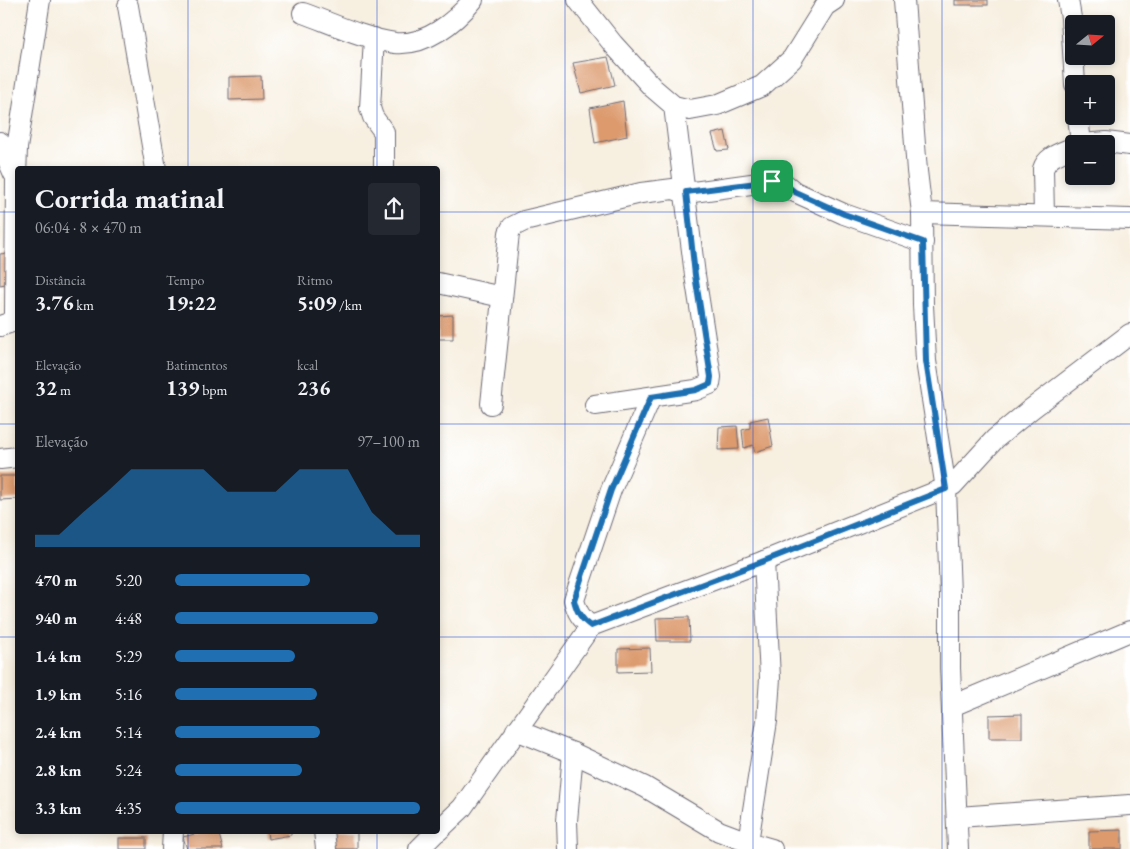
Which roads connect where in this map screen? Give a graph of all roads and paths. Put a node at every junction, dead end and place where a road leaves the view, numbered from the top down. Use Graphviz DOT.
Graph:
graph roads {
  1 [pos="40,0"];
  2 [pos="473,0"];
  3 [pos="578,0"];
  4 [pos="834,0"];
  5 [pos="904,0"];
  6 [pos="1068,0"];
  7 [pos="128,6"];
  8 [pos="303,13"];
  9 [pos="374,38"];
  10 [pos="1074,75"];
  11 [pos="674,106"];
  12 [pos="0,142"];
  13 [pos="1115,144"];
  14 [pos="1130,146"];
  15 [pos="1065,151"];
  16 [pos="17,166"];
  17 [pos="155,166"];
  18 [pos="384,166"];
  19 [pos="15,175"];
  20 [pos="686,192"];
  21 [pos="15,212"];
  22 [pos="922,212"];
  23 [pos="1044,216"];
  24 [pos="1130,219"];
  25 [pos="923,242"];
  26 [pos="440,283"];
  27 [pos="502,297"];
  28 [pos="12,319"];
  29 [pos="1130,334"];
  30 [pos="651,397"];
  31 [pos="492,404"];
  32 [pos="595,405"];
  33 [pos="15,457"];
  34 [pos="0,459"];
  35 [pos="946,489"];
  36 [pos="764,561"];
  37 [pos="591,626"];
  38 [pos="1130,631"];
  39 [pos="952,706"];
  40 [pos="516,730"];
  41 [pos="573,753"];
  42 [pos="1130,805"];
  43 [pos="958,817"];
  44 [pos="440,828"];
  45 [pos="173,834"];
  46 [pos="324,834"];
  47 [pos="434,834"];
  48 [pos="748,842"];
  49 [pos="172,849"];
  50 [pos="326,849"];
  51 [pos="418,849"];
  52 [pos="568,849"];
  53 [pos="772,849"];
  54 [pos="958,849"];
  1 -- 16 [label="street"];
  2 -- 9 [label="street"];
  3 -- 11 [label="street"];
  4 -- 11 [label="street"];
  5 -- 22 [label="street"];
  6 -- 10 [label="street"];
  7 -- 17 [label="street"];
  8 -- 9 [label="street"];
  9 -- 18 [label="street"];
  11 -- 20 [label="street"];
  12 -- 19 [label="street"];
  13 -- 14 [label="street"];
  15 -- 23 [label="street"];
  20 -- 25 [label="street"];
  20 -- 27 [label="street"];
  20 -- 30 [label="street"];
  21 -- 28 [label="street"];
  22 -- 23 [label="street"];
  22 -- 25 [label="street"];
  23 -- 24 [label="street"];
  25 -- 35 [label="street"];
  26 -- 27 [label="street"];
  27 -- 31 [label="street"];
  29 -- 35 [label="street"];
  30 -- 32 [label="street"];
  30 -- 37 [label="street"];
  33 -- 34 [label="street"];
  35 -- 36 [label="street"];
  35 -- 39 [label="street"];
  36 -- 37 [label="street"];
  36 -- 48 [label="street"];
  37 -- 40 [label="street"];
  38 -- 39 [label="street"];
  39 -- 43 [label="street"];
  40 -- 41 [label="street"];
  40 -- 44 [label="street"];
  41 -- 48 [label="street"];
  41 -- 52 [label="street"];
  42 -- 43 [label="street"];
  43 -- 54 [label="street"];
  45 -- 49 [label="street"];
  46 -- 50 [label="street"];
  47 -- 51 [label="street"];
  48 -- 53 [label="street"];
}
